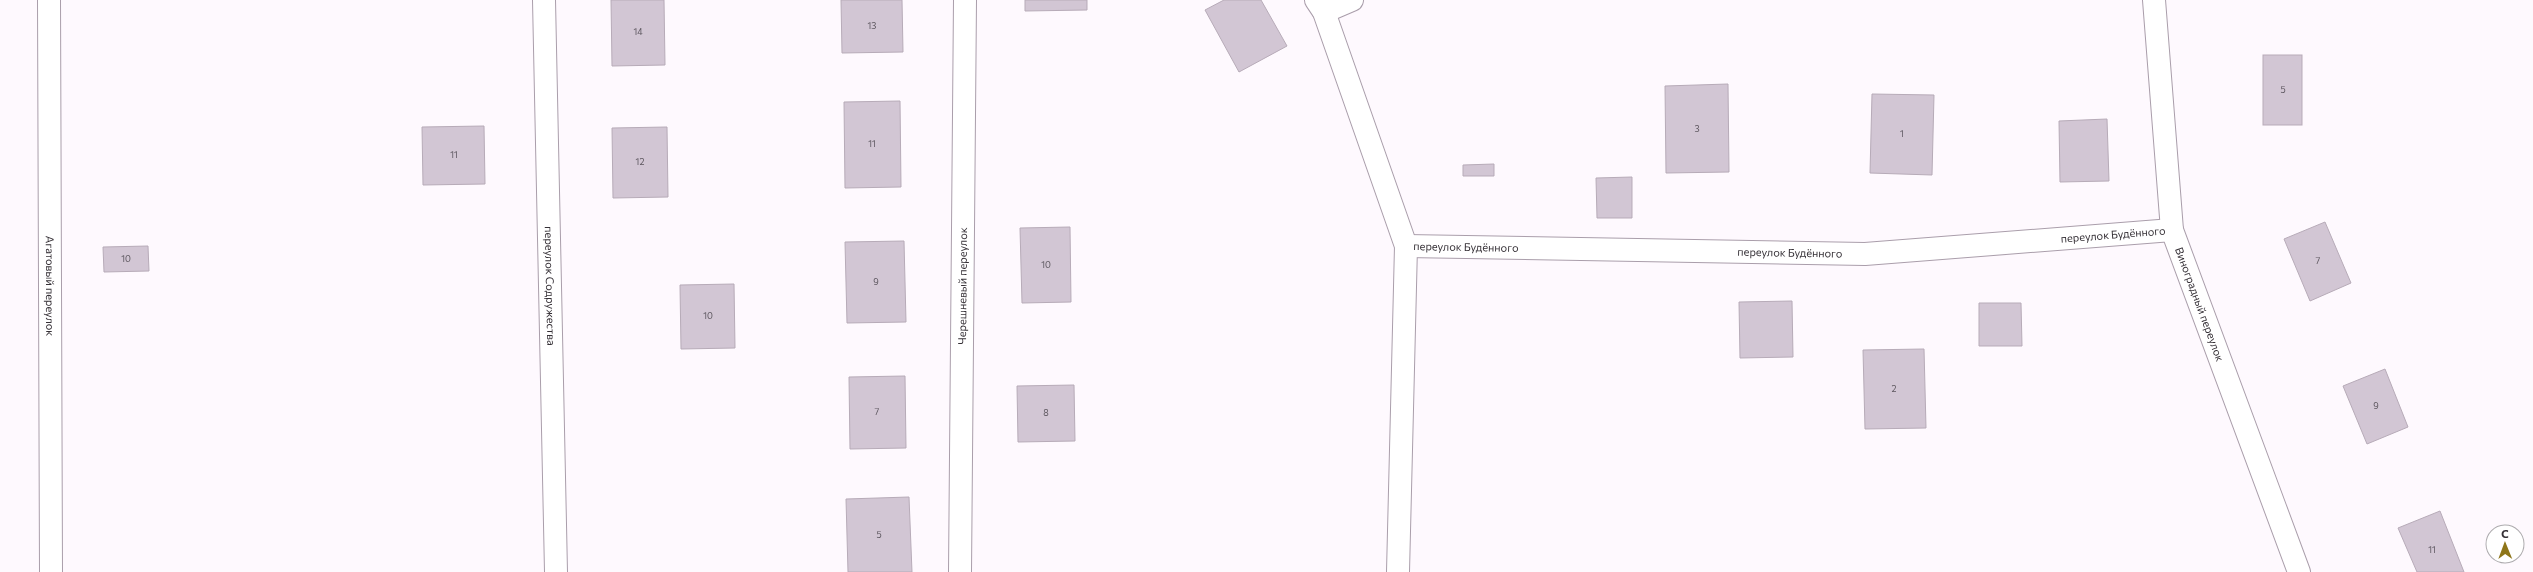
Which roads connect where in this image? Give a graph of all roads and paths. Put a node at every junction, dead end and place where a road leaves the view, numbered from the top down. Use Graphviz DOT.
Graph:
graph roads {
  1 [pos="49,0"];
  2 [pos="544,0"];
  3 [pos="965,0"];
  4 [pos="1352,0"];
  5 [pos="2154,0"];
  6 [pos="1320,6"];
  7 [pos="2172,230"];
  8 [pos="1406,246"];
  9 [pos="51,572"];
  10 [pos="556,572"];
  11 [pos="960,572"];
  12 [pos="1398,572"];
  13 [pos="2299,572"];
  1 -- 9 [label="street, Агатовый переулок"];
  2 -- 10 [label="street, переулок Содружества"];
  3 -- 11 [label="street, Черешневый переулок"];
  4 -- 6 [label="street"];
  5 -- 7 [label="street, Виноградный переулок"];
  6 -- 8 [label="street"];
  7 -- 8 [label="street, переулок Будённого"];
  7 -- 13 [label="street, Виноградный переулок"];
  8 -- 12 [label="street"];
}
